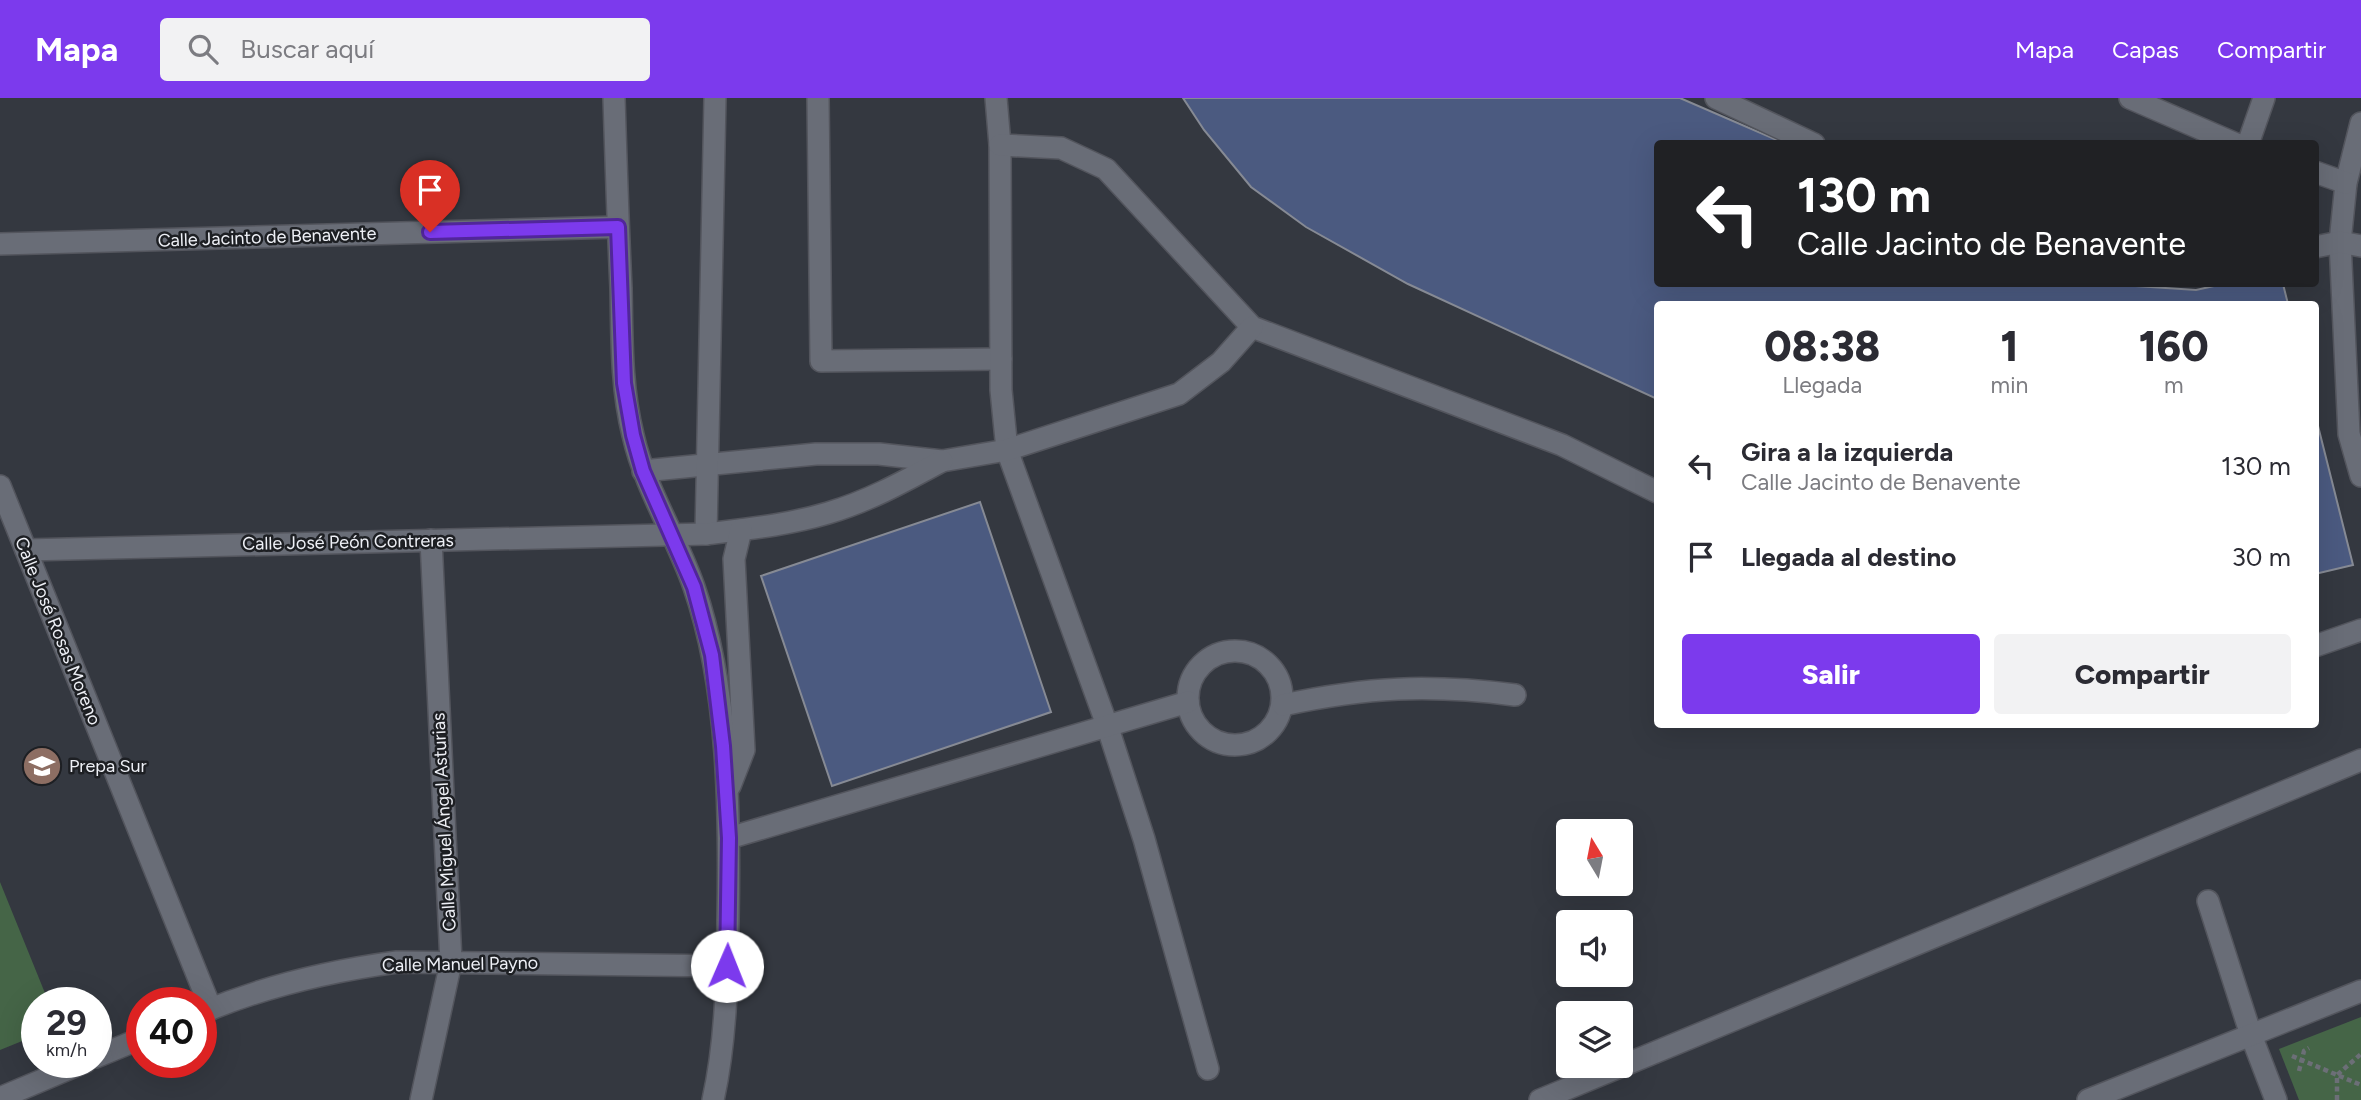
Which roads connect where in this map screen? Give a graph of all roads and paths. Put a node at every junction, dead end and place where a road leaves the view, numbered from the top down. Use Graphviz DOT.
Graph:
graph roads {
  1 [pos="614,98"];
  2 [pos="715,98"];
  3 [pos="818,98"];
  4 [pos="996,98"];
  5 [pos="1716,98"];
  6 [pos="2130,98"];
  7 [pos="2264,98"];
  8 [pos="2361,123"];
  9 [pos="1805,140"];
  10 [pos="2227,140"];
  11 [pos="2249,140"];
  12 [pos="1000,145"];
  13 [pos="2319,173"];
  14 [pos="2346,183"];
  15 [pos="618,227"];
  16 [pos="0,244"];
  17 [pos="2351,244"];
  18 [pos="2319,247"];
  19 [pos="1252,327"];
  20 [pos="1001,359"];
  21 [pos="1007,450"];
  22 [pos="942,461"];
  23 [pos="706,465"];
  24 [pos="643,471"];
  25 [pos="2361,476"];
  26 [pos="0,486"];
  27 [pos="1654,491"];
  28 [pos="741,530"];
  29 [pos="671,533"];
  30 [pos="706,534"];
  31 [pos="431,540"];
  32 [pos="26,550"];
  33 [pos="2361,630"];
  34 [pos="2319,645"];
  35 [pos="1515,695"];
  36 [pos="1188,702"];
  37 [pos="1283,705"];
  38 [pos="1107,725"];
  39 [pos="2361,760"];
  40 [pos="727,795"];
  41 [pos="729,838"];
  42 [pos="2208,901"];
  43 [pos="451,962"];
  44 [pos="727,966"];
  45 [pos="197,987"];
  46 [pos="2361,991"];
  47 [pos="217,1007"];
  48 [pos="2251,1035"];
  49 [pos="2314,1046"];
  50 [pos="2361,1054"];
  51 [pos="2302,1060"];
  52 [pos="1208,1069"];
  53 [pos="2337,1075"];
  54 [pos="47,1078"];
  55 [pos="2301,1078"];
  56 [pos="2361,1085"];
  57 [pos="0,1098"];
  58 [pos="421,1100"];
  59 [pos="713,1100"];
  60 [pos="1540,1100"];
  61 [pos="2088,1100"];
  62 [pos="2276,1100"];
  63 [pos="2337,1100"];
  1 -- 15 [label="street"];
  2 -- 23 [label="street"];
  3 -- 20 [label="street"];
  4 -- 12 [label="street"];
  5 -- 9 [label="street"];
  6 -- 10 [label="street"];
  7 -- 11 [label="street"];
  8 -- 14 [label="street"];
  12 -- 19 [label="street"];
  12 -- 20 [label="street"];
  13 -- 14 [label="street"];
  14 -- 17 [label="street"];
  15 -- 16 [label="street, Calle Jacinto de Benavente"];
  15 -- 24 [label="street"];
  17 -- 18 [label="street"];
  17 -- 25 [label="street"];
  19 -- 21 [label="street"];
  19 -- 27 [label="street"];
  20 -- 21 [label="street"];
  21 -- 22 [label="street"];
  21 -- 38 [label="street"];
  22 -- 23 [label="street"];
  22 -- 28 [label="street, Calle José Peón Contreras"];
  23 -- 24 [label="street"];
  23 -- 30 [label="street"];
  24 -- 29 [label="street"];
  26 -- 32 [label="street, Calle José Rosas Moreno"];
  28 -- 30 [label="street, Calle José Peón Contreras"];
  28 -- 40 [label="street"];
  29 -- 30 [label="street, Calle José Peón Contreras"];
  29 -- 31 [label="street, Calle José Peón Contreras"];
  29 -- 40 [label="street"];
  31 -- 32 [label="street, Calle José Peón Contreras"];
  31 -- 43 [label="street, Calle Miguel Ángel Asturias"];
  32 -- 45 [label="street, Calle José Rosas Moreno"];
  33 -- 34 [label="street"];
  35 -- 37 [label="street"];
  36 -- 37 [label="street"];
  36 -- 37 [label="street"];
  36 -- 38 [label="street"];
  38 -- 41 [label="street"];
  38 -- 52 [label="street"];
  39 -- 60 [label="street"];
  40 -- 41 [label="street"];
  41 -- 44 [label="street"];
  42 -- 48 [label="street"];
  43 -- 44 [label="street, Calle Manuel Payno"];
  43 -- 47 [label="street, Calle Manuel Payno"];
  43 -- 58 [label="street, Calle Miguel Ángel Asturias"];
  44 -- 59 [label="street"];
  46 -- 48 [label="street"];
  48 -- 51 [label="path"];
  48 -- 61 [label="street"];
  48 -- 62 [label="street"];
  49 -- 51 [label="path"];
  50 -- 53 [label="path"];
  51 -- 53 [label="path"];
  51 -- 55 [label="path"];
  53 -- 56 [label="path"];
  53 -- 63 [label="path"];
  54 -- 57 [label="street"];
}
